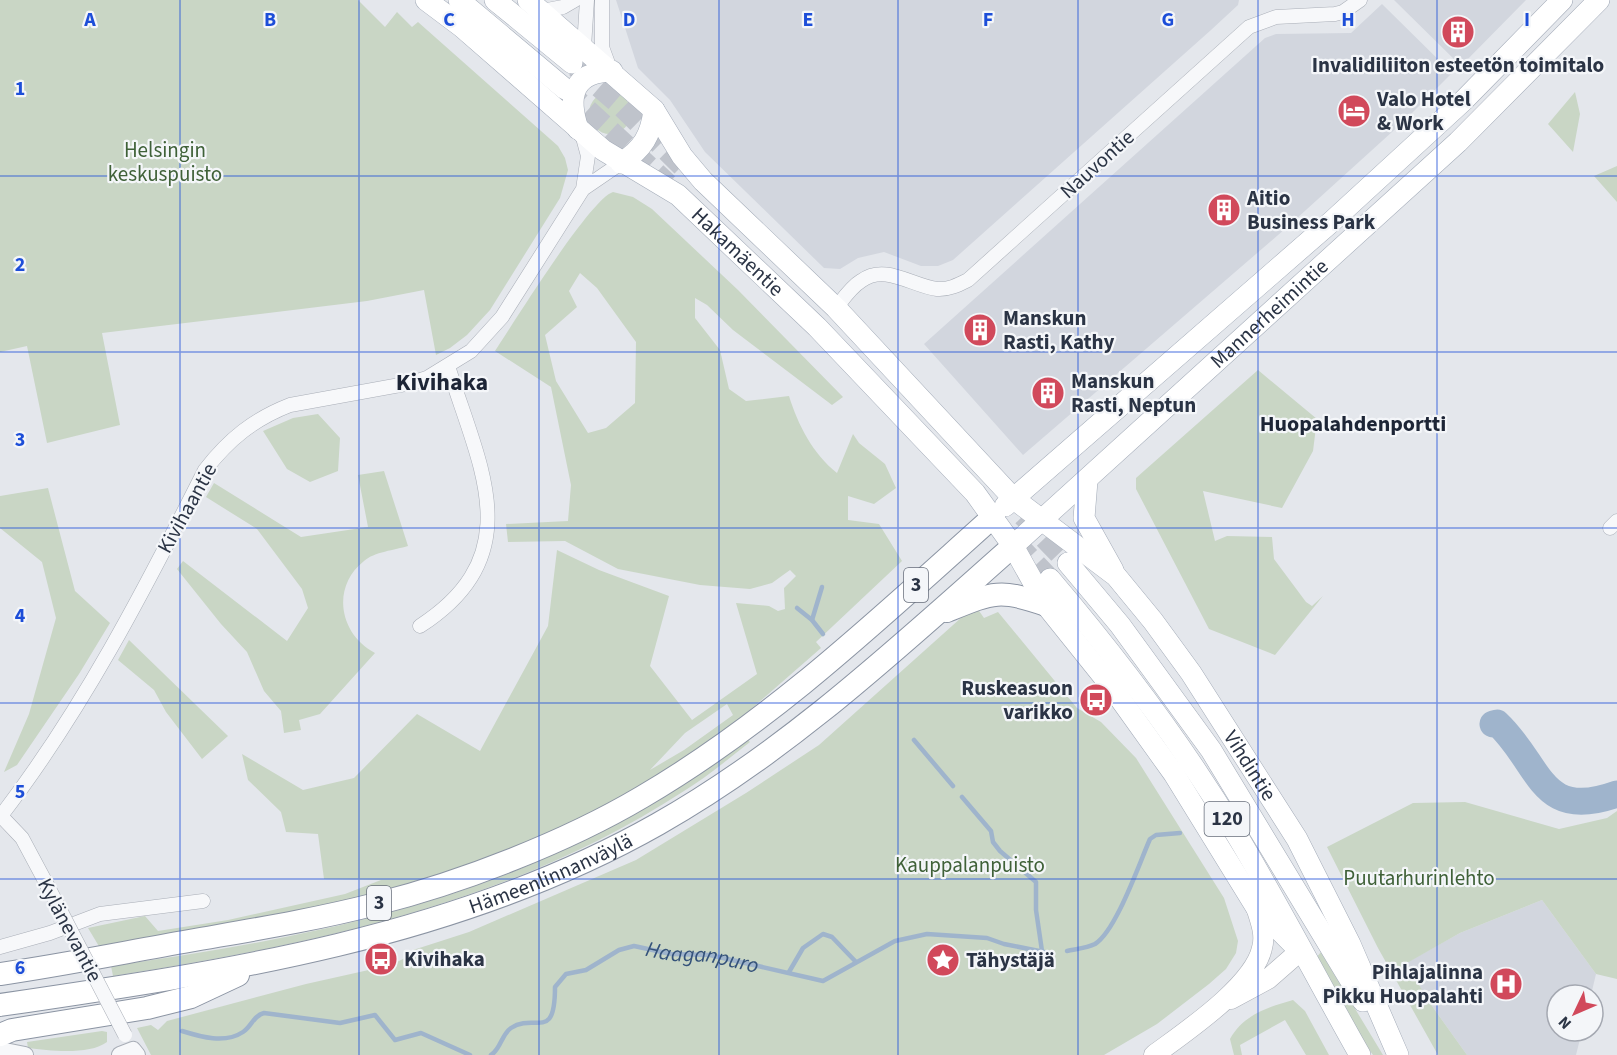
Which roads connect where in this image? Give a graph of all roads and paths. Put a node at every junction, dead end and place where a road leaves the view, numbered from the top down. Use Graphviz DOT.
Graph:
graph roads {
  1 [pos="426,0"];
  2 [pos="459,0"];
  3 [pos="495,0"];
  4 [pos="574,0"];
  5 [pos="587,0"];
  6 [pos="602,0"];
  7 [pos="1360,0"];
  8 [pos="1562,0"];
  9 [pos="1599,0"];
  10 [pos="535,6"];
  11 [pos="578,55"];
  12 [pos="612,70"];
  13 [pos="570,88"];
  14 [pos="654,110"];
  15 [pos="578,129"];
  16 [pos="621,163"];
  17 [pos="583,189"];
  18 [pos="836,308"];
  19 [pos="817,327"];
  20 [pos="448,366"];
  21 [pos="1088,481"];
  22 [pos="1014,499"];
  23 [pos="993,516"];
  24 [pos="1041,521"];
  25 [pos="1013,546"];
  26 [pos="1068,563"];
  27 [pos="1116,576"];
  28 [pos="1050,579"];
  29 [pos="1046,605"];
  30 [pos="929,619"];
  31 [pos="420,626"];
  32 [pos="0,816"];
  33 [pos="1328,899"];
  34 [pos="203,901"];
  35 [pos="1256,907"];
  36 [pos="1317,927"];
  37 [pos="0,947"];
  38 [pos="1300,951"];
  39 [pos="266,962"];
  40 [pos="0,974"];
  41 [pos="0,1005"];
  42 [pos="1218,1006"];
  43 [pos="0,1035"];
  44 [pos="0,1050"];
  45 [pos="131,1054"];
  46 [pos="25,1055"];
  47 [pos="1154,1055"];
  48 [pos="1360,1055"];
  49 [pos="1397,1055"];
  1 -- 15 [label="main road, Hakamäentie"];
  2 -- 13 [label="main road"];
  3 -- 11 [label="main road, Hakamäentie"];
  4 -- 10 [label="street"];
  5 -- 11 [label="street"];
  6 -- 12 [label="street"];
  7 -- 18 [label="street, Nauvontie"];
  8 -- 22 [label="main road, Mannerheimintie"];
  9 -- 21 [label="main road, Mannerheimintie"];
  10 -- 11 [label="main road, Hakamäentie"];
  11 -- 12 [label="main road, Hakamäentie"];
  11 -- 13 [label="main road"];
  12 -- 13 [label="main road"];
  12 -- 14 [label="main road, Hakamäentie"];
  13 -- 15 [label="main road"];
  14 -- 16 [label="main road"];
  14 -- 18 [label="main road, Hakamäentie"];
  15 -- 16 [label="main road, Hakamäentie"];
  15 -- 17 [label="street, Kivihaantie"];
  16 -- 17 [label="street, Kivihaantie"];
  16 -- 19 [label="main road, Hakamäentie"];
  17 -- 20 [label="street, Kivihaantie"];
  18 -- 19 [label="main road"];
  18 -- 22 [label="main road, Hakamäentie"];
  19 -- 23 [label="main road, Hakamäentie"];
  20 -- 31 [label="street"];
  20 -- 32 [label="street, Kivihaantie"];
  21 -- 24 [label="main road, Mannerheimintie"];
  21 -- 27 [label="main road"];
  22 -- 23 [label="main road, Mannerheimintie"];
  22 -- 24 [label="main road, Hakamäentie"];
  23 -- 25 [label="main road, Hakamäentie"];
  23 -- 40 [label="highway, Hämeenlinnanväylä / 3"];
  24 -- 25 [label="main road, Mannerheimintie"];
  24 -- 27 [label="main road, Vihdintie"];
  25 -- 29 [label="main road"];
  25 -- 30 [label="highway, Hämeenlinnanväylä / 3"];
  26 -- 36 [label="main road, Vihdintie / 120"];
  27 -- 33 [label="main road, Vihdintie"];
  28 -- 38 [label="main road, 120"];
  29 -- 30 [label="highway"];
  29 -- 35 [label="main road"];
  30 -- 39 [label="highway, Hämeenlinnanväylä / 3"];
  32 -- 45 [label="street, Kylänevantie, bridge"];
  33 -- 36 [label="main road"];
  33 -- 49 [label="main road, Vihdintie"];
  34 -- 37 [label="street"];
  35 -- 38 [label="main road"];
  35 -- 42 [label="main road"];
  36 -- 38 [label="main road"];
  36 -- 49 [label="main road, Vihdintie / 120"];
  38 -- 42 [label="main road"];
  38 -- 48 [label="main road, 120"];
  39 -- 41 [label="highway, Hämeenlinnanväylä / 3"];
  39 -- 43 [label="highway"];
  42 -- 47 [label="main road"];
  44 -- 46 [label="street"];
}
